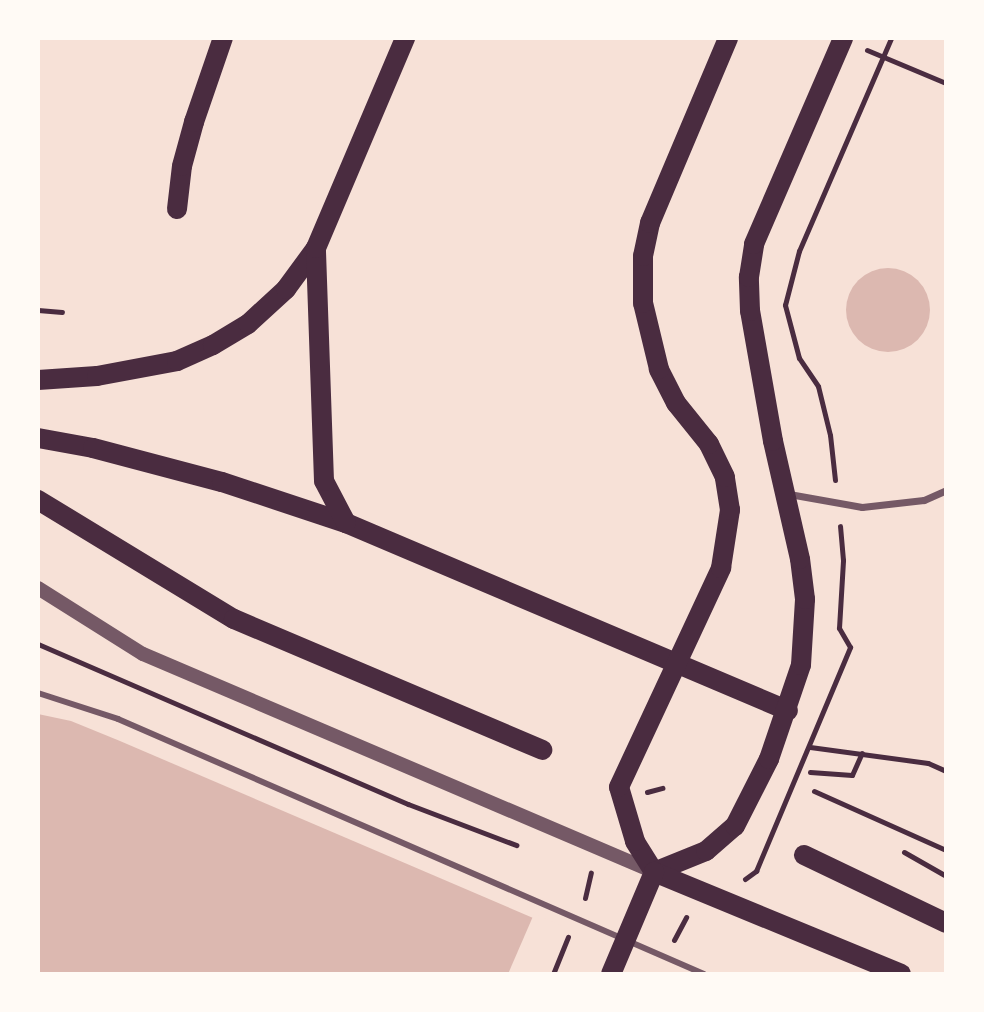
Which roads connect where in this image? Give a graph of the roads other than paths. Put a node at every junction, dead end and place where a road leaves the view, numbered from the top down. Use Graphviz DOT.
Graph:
graph roads {
  1 [pos="223,38"];
  2 [pos="405,38"];
  3 [pos="728,38"];
  4 [pos="843,38"];
  5 [pos="177,209"];
  6 [pos="316,248"];
  7 [pos="38,380"];
  8 [pos="38,438"];
  9 [pos="946,490"];
  10 [pos="787,493"];
  11 [pos="38,500"];
  12 [pos="346,523"];
  13 [pos="38,588"];
  14 [pos="674,665"];
  15 [pos="38,693"];
  16 [pos="788,711"];
  17 [pos="542,750"];
  18 [pos="804,855"];
  19 [pos="654,872"];
  20 [pos="946,923"];
  21 [pos="611,974"];
  22 [pos="704,974"];
  23 [pos="901,974"];
  1 -- 5 [label="main road"];
  2 -- 6 [label="main road"];
  3 -- 14 [label="main road"];
  4 -- 10 [label="main road"];
  6 -- 7 [label="main road"];
  6 -- 12 [label="main road"];
  8 -- 12 [label="main road"];
  9 -- 10 [label="street"];
  10 -- 16 [label="main road"];
  11 -- 17 [label="main road"];
  12 -- 14 [label="main road"];
  13 -- 19 [label="street"];
  14 -- 16 [label="main road"];
  14 -- 19 [label="main road"];
  15 -- 22 [label="lane"];
  16 -- 19 [label="main road"];
  18 -- 20 [label="main road"];
  19 -- 21 [label="main road"];
  19 -- 23 [label="main road"];
}
